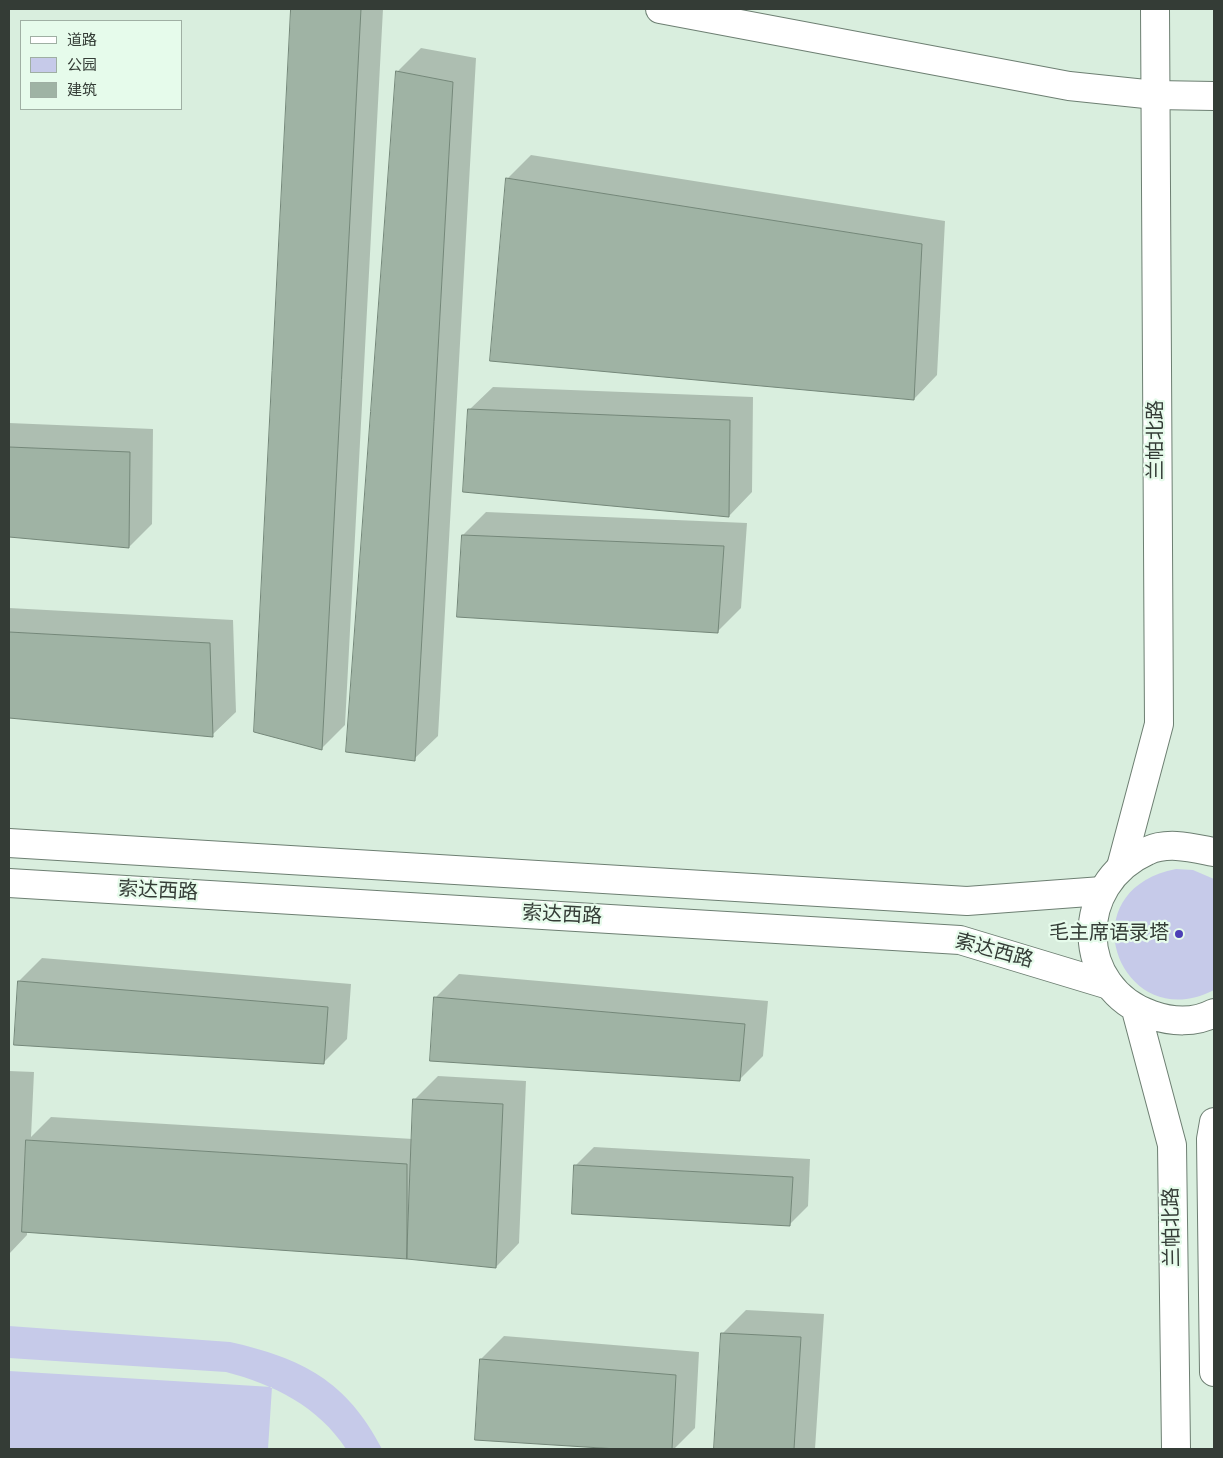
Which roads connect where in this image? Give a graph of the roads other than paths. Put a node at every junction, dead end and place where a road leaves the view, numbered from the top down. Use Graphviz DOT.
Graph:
graph roads {
  1 [pos="660,9"];
  2 [pos="1155,9"];
  3 [pos="1155,95"];
  4 [pos="1214,96"];
  5 [pos="9,843"];
  6 [pos="1214,852"];
  7 [pos="1121,867"];
  8 [pos="9,883"];
  9 [pos="1102,891"];
  10 [pos="1108,985"];
  11 [pos="1136,1010"];
  12 [pos="1214,1013"];
  13 [pos="1214,1122"];
  14 [pos="1214,1372"];
  15 [pos="1176,1449"];
  1 -- 3 [label="main road"];
  2 -- 3 [label="main road, 兰帕北路"];
  3 -- 4 [label="main road"];
  3 -- 7 [label="main road, 兰帕北路"];
  5 -- 9 [label="main road"];
  6 -- 7 [label="main road"];
  7 -- 9 [label="main road"];
  8 -- 10 [label="main road, 索达西路"];
  9 -- 10 [label="main road"];
  10 -- 11 [label="main road"];
  11 -- 12 [label="main road"];
  11 -- 15 [label="main road, 兰帕北路"];
  13 -- 14 [label="main road, 兰帕北路"];
}
